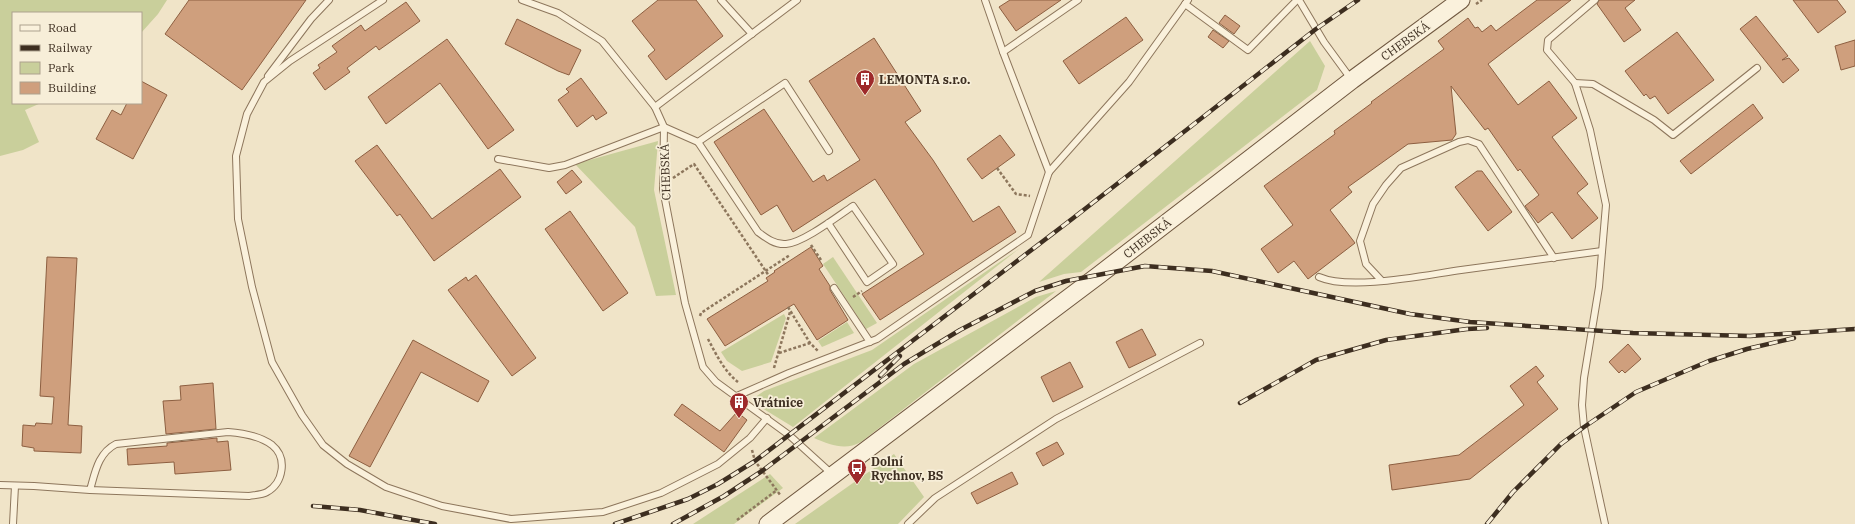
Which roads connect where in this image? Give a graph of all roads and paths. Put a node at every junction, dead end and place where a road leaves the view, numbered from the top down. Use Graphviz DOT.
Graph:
graph roads {
  1 [pos="329,0"];
  2 [pos="383,0"];
  3 [pos="522,0"];
  4 [pos="721,0"];
  5 [pos="797,0"];
  6 [pos="985,0"];
  7 [pos="1078,0"];
  8 [pos="1298,0"];
  9 [pos="1461,0"];
  10 [pos="1594,0"];
  11 [pos="1187,2"];
  12 [pos="752,34"];
  13 [pos="1003,52"];
  14 [pos="1757,68"];
  15 [pos="1352,80"];
  16 [pos="264,82"];
  17 [pos="1575,83"];
  18 [pos="655,107"];
  19 [pos="664,127"];
  20 [pos="698,142"];
  21 [pos="829,151"];
  22 [pos="498,159"];
  23 [pos="997,168"];
  24 [pos="1049,172"];
  25 [pos="664,185"];
  26 [pos="1041,197"];
  27 [pos="828,223"];
  28 [pos="809,242"];
  29 [pos="1602,251"];
  30 [pos="1554,258"];
  31 [pos="821,260"];
  32 [pos="766,271"];
  33 [pos="769,276"];
  34 [pos="1319,277"];
  35 [pos="1381,280"];
  36 [pos="834,288"];
  37 [pos="788,307"];
  38 [pos="790,311"];
  39 [pos="700,323"];
  40 [pos="704,333"];
  41 [pos="870,342"];
  42 [pos="810,343"];
  43 [pos="1200,343"];
  44 [pos="817,351"];
  45 [pos="779,353"];
  46 [pos="773,369"];
  47 [pos="738,382"];
  48 [pos="736,396"];
  49 [pos="767,418"];
  50 [pos="750,438"];
  51 [pos="833,475"];
  52 [pos="0,485"];
  53 [pos="14,486"];
  54 [pos="90,490"];
  55 [pos="777,490"];
  56 [pos="789,508"];
  57 [pos="737,520"];
  58 [pos="13,524"];
  59 [pos="768,524"];
  60 [pos="908,524"];
  61 [pos="1605,524"];
  1 -- 16 [label="lane"];
  2 -- 16 [label="lane"];
  3 -- 18 [label="lane, CHEBSKÁ"];
  4 -- 12 [label="lane"];
  5 -- 12 [label="lane"];
  6 -- 13 [label="lane"];
  7 -- 13 [label="lane"];
  8 -- 11 [label="lane"];
  8 -- 15 [label="lane"];
  9 -- 15 [label="street, CHEBSKÁ"];
  10 -- 17 [label="lane"];
  11 -- 24 [label="lane"];
  12 -- 18 [label="lane"];
  13 -- 24 [label="lane"];
  14 -- 17 [label="lane"];
  15 -- 51 [label="street, CHEBSKÁ"];
  16 -- 50 [label="lane"];
  17 -- 29 [label="lane"];
  18 -- 19 [label="lane, CHEBSKÁ"];
  19 -- 20 [label="lane"];
  19 -- 22 [label="lane"];
  19 -- 25 [label="lane, CHEBSKÁ"];
  20 -- 21 [label="lane"];
  20 -- 27 [label="lane"];
  23 -- 26 [label="path"];
  24 -- 26 [label="lane"];
  25 -- 32 [label="path"];
  25 -- 48 [label="lane, CHEBSKÁ"];
  26 -- 41 [label="lane"];
  27 -- 27 [label="lane"];
  28 -- 31 [label="path"];
  29 -- 30 [label="lane"];
  29 -- 61 [label="lane"];
  30 -- 35 [label="lane"];
  30 -- 35 [label="lane"];
  32 -- 33 [label="path"];
  32 -- 39 [label="path"];
  34 -- 35 [label="lane"];
  36 -- 41 [label="lane"];
  37 -- 38 [label="path"];
  38 -- 42 [label="path"];
  38 -- 45 [label="path"];
  40 -- 47 [label="path"];
  41 -- 48 [label="lane"];
  42 -- 44 [label="path"];
  42 -- 45 [label="path"];
  43 -- 60 [label="lane"];
  45 -- 46 [label="path"];
  48 -- 49 [label="lane, CHEBSKÁ"];
  49 -- 50 [label="lane"];
  49 -- 51 [label="lane, CHEBSKÁ"];
  50 -- 55 [label="path"];
  51 -- 56 [label="street, CHEBSKÁ"];
  52 -- 53 [label="lane"];
  53 -- 54 [label="lane"];
  53 -- 58 [label="lane"];
  54 -- 54 [label="lane"];
  55 -- 56 [label="path"];
  55 -- 57 [label="path"];
  56 -- 59 [label="street, CHEBSKÁ"];
}
